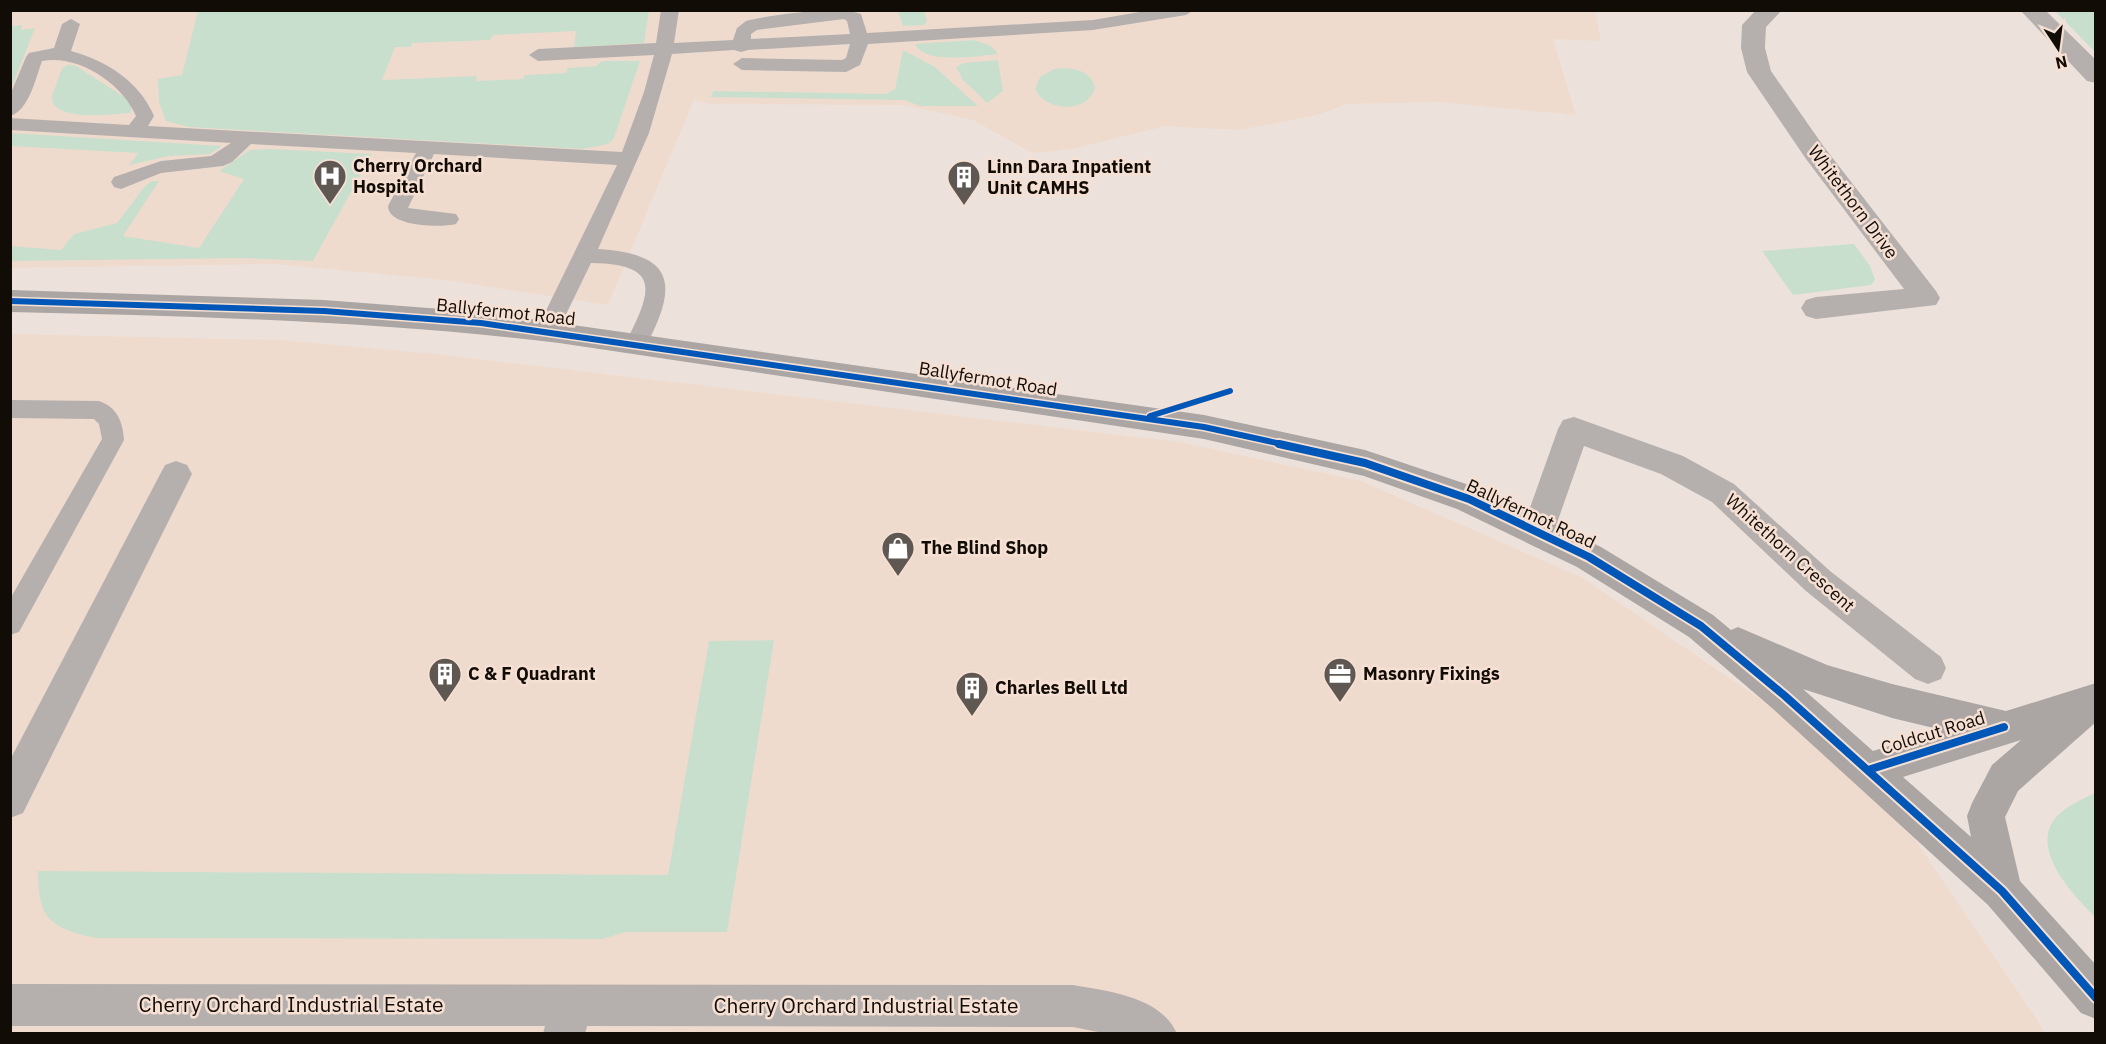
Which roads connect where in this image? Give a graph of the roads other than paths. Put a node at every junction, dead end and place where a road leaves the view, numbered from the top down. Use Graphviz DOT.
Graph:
graph roads {
  1 [pos="670,10"];
  2 [pos="1186,10"];
  3 [pos="1771,10"];
  4 [pos="2031,10"];
  5 [pos="1126,15"];
  6 [pos="72,24"];
  7 [pos="860,39"];
  8 [pos="665,50"];
  9 [pos="61,54"];
  10 [pos="538,55"];
  11 [pos="741,55"];
  12 [pos="2096,75"];
  13 [pos="10,110"];
  14 [pos="10,124"];
  15 [pos="135,130"];
  16 [pos="246,137"];
  17 [pos="428,148"];
  18 [pos="627,159"];
  19 [pos="121,182"];
  20 [pos="449,219"];
  21 [pos="583,256"];
  22 [pos="10,301"];
  23 [pos="1816,308"];
  24 [pos="548,329"];
  25 [pos="636,344"];
  26 [pos="10,410"];
  27 [pos="176,474"];
  28 [pos="1539,530"];
  29 [pos="10,624"];
  30 [pos="1701,626"];
  31 [pos="1928,668"];
  32 [pos="2095,701"];
  33 [pos="2004,727"];
  34 [pos="1868,770"];
  35 [pos="10,800"];
  36 [pos="2002,891"];
  37 [pos="2096,998"];
  38 [pos="10,1005"];
  39 [pos="567,1019"];
  40 [pos="1156,1034"];
  1 -- 8 [label="lane"];
  2 -- 5 [label="lane"];
  3 -- 23 [label="street, Whitethorn Drive"];
  4 -- 12 [label="street"];
  5 -- 7 [label="lane"];
  6 -- 9 [label="lane"];
  7 -- 11 [label="lane"];
  7 -- 11 [label="lane"];
  7 -- 11 [label="lane"];
  8 -- 10 [label="lane"];
  8 -- 11 [label="lane"];
  8 -- 18 [label="lane"];
  9 -- 13 [label="lane"];
  9 -- 15 [label="lane"];
  14 -- 15 [label="lane"];
  15 -- 16 [label="lane"];
  16 -- 17 [label="lane"];
  16 -- 19 [label="lane"];
  17 -- 18 [label="lane"];
  17 -- 20 [label="lane"];
  18 -- 21 [label="lane"];
  21 -- 24 [label="lane"];
  21 -- 25 [label="lane"];
  22 -- 24 [label="main road, Ballyfermot Road"];
  24 -- 25 [label="main road, Ballyfermot Road"];
  25 -- 28 [label="main road, Ballyfermot Road"];
  26 -- 29 [label="lane"];
  27 -- 35 [label="street"];
  28 -- 30 [label="main road, Ballyfermot Road"];
  28 -- 31 [label="street, Whitethorn Crescent"];
  30 -- 33 [label="main road"];
  30 -- 34 [label="main road, Ballyfermot Road"];
  32 -- 33 [label="main road, Coldcut Road"];
  32 -- 36 [label="main road"];
  33 -- 34 [label="main road, Coldcut Road"];
  34 -- 36 [label="main road, Ballyfermot Road"];
  36 -- 37 [label="main road, Ballyfermot Road"];
  38 -- 39 [label="street, Cherry Orchard Industrial Estate"];
  39 -- 40 [label="street, Cherry Orchard Industrial Estate"];
}
